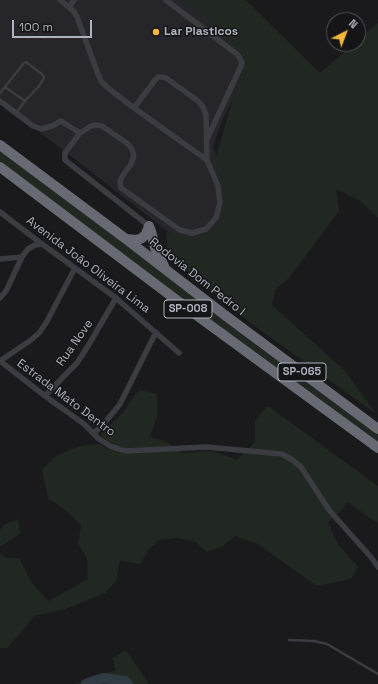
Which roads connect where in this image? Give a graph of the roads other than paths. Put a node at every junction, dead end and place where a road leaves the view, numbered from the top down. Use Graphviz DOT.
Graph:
graph roads {
  1 [pos="60,0"];
  2 [pos="74,0"];
  3 [pos="166,0"];
  4 [pos="69,7"];
  5 [pos="5,87"];
  6 [pos="0,93"];
  7 [pos="0,101"];
  8 [pos="25,101"];
  9 [pos="134,108"];
  10 [pos="16,113"];
  11 [pos="80,133"];
  12 [pos="207,140"];
  13 [pos="0,145"];
  14 [pos="207,160"];
  15 [pos="0,167"];
  16 [pos="0,212"];
  17 [pos="149,226"];
  18 [pos="126,239"];
  19 [pos="42,244"];
  20 [pos="22,257"];
  21 [pos="0,260"];
  22 [pos="75,268"];
  23 [pos="166,269"];
  24 [pos="0,298"];
  25 [pos="116,298"];
  26 [pos="156,332"];
  27 [pos="179,353"];
  28 [pos="0,361"];
  29 [pos="45,396"];
  30 [pos="378,429"];
  31 [pos="94,433"];
  32 [pos="378,448"];
  33 [pos="378,567"];
  34 [pos="289,640"];
  35 [pos="378,674"];
  1 -- 4 [label="street"];
  2 -- 4 [label="street"];
  3 -- 12 [label="street"];
  4 -- 9 [label="street"];
  5 -- 6 [label="lane"];
  5 -- 8 [label="lane"];
  5 -- 8 [label="lane"];
  7 -- 10 [label="street"];
  8 -- 10 [label="lane"];
  9 -- 12 [label="street"];
  9 -- 14 [label="street"];
  10 -- 11 [label="street"];
  11 -- 14 [label="street"];
  11 -- 17 [label="street"];
  12 -- 14 [label="street"];
  13 -- 18 [label="highway, Rodovia Dom Pedro I / SP-065"];
  15 -- 32 [label="highway, SP-008"];
  16 -- 19 [label="street, Avenida João Oliveira Lima"];
  17 -- 18 [label="highway"];
  17 -- 23 [label="highway"];
  18 -- 23 [label="highway, Rodovia Dom Pedro I / SP-065"];
  19 -- 20 [label="street"];
  19 -- 22 [label="street, Avenida João Oliveira Lima"];
  20 -- 21 [label="street"];
  20 -- 24 [label="street"];
  22 -- 25 [label="street, Avenida João Oliveira Lima"];
  22 -- 28 [label="street"];
  23 -- 30 [label="highway, Rodovia Dom Pedro I / SP-065"];
  25 -- 26 [label="street, Avenida João Oliveira Lima"];
  25 -- 29 [label="street, Rua Nove"];
  26 -- 27 [label="street, Avenida João Oliveira Lima"];
  26 -- 31 [label="street"];
  28 -- 29 [label="street, Estrada Mato Dentro"];
  29 -- 31 [label="street, Estrada Mato Dentro"];
  31 -- 33 [label="street, Estrada Mato Dentro"];
  34 -- 35 [label="lane"];
}
